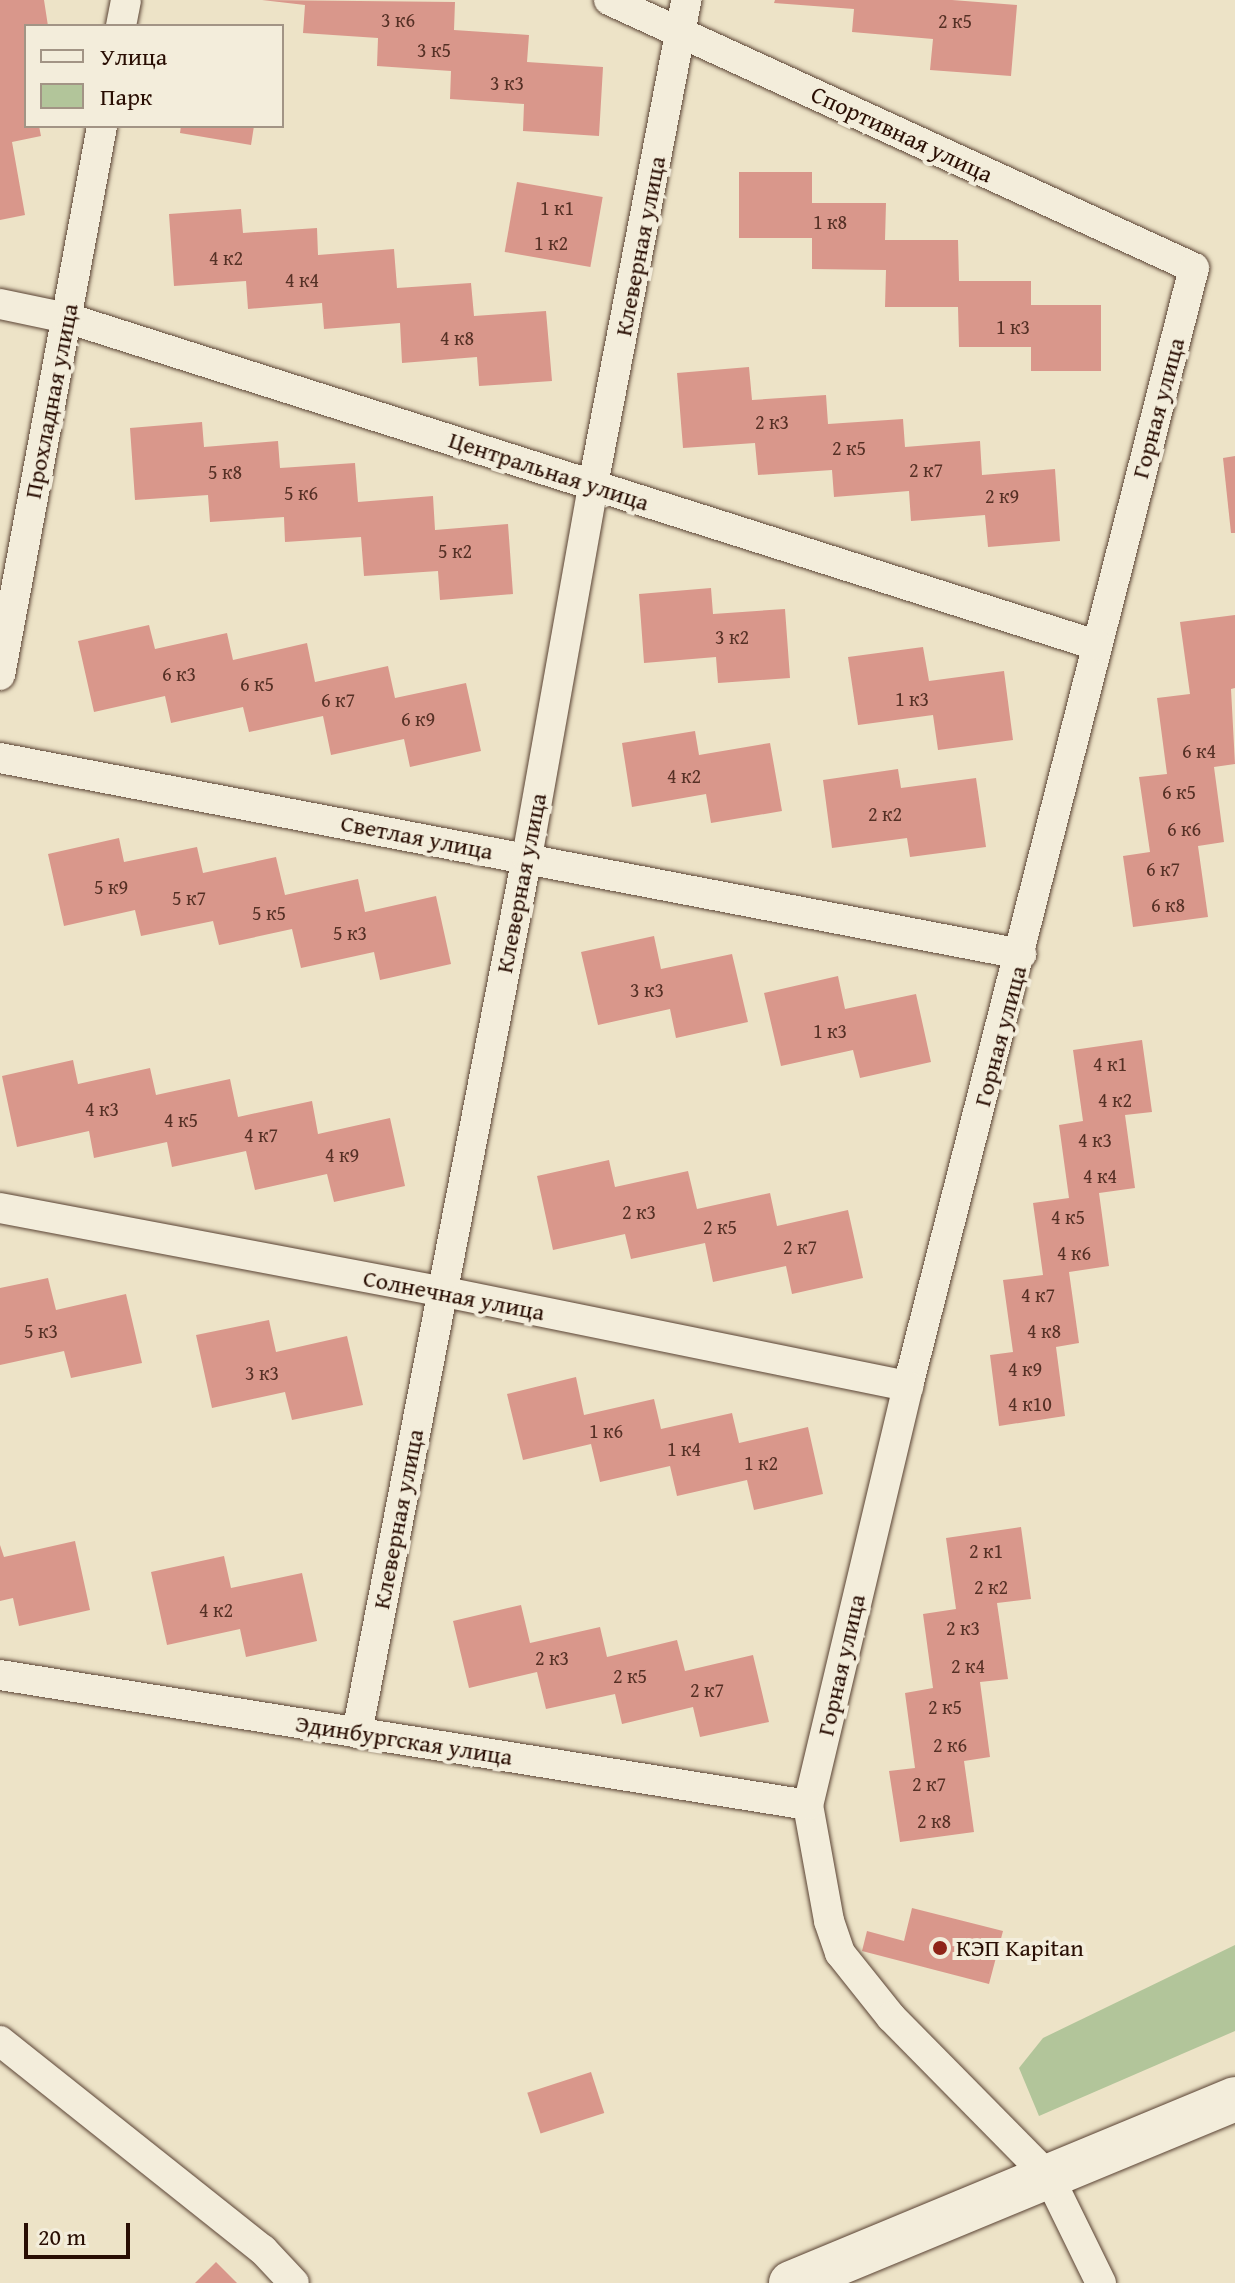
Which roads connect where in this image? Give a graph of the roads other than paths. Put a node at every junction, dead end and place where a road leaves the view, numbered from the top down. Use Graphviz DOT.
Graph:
graph roads {
  1 [pos="126,0"];
  2 [pos="609,0"];
  3 [pos="686,0"];
  4 [pos="121,24"];
  5 [pos="681,33"];
  6 [pos="102,128"];
  7 [pos="1194,268"];
  8 [pos="0,304"];
  9 [pos="67,318"];
  10 [pos="593,485"];
  11 [pos="1096,645"];
  12 [pos="0,675"];
  13 [pos="0,758"];
  14 [pos="527,857"];
  15 [pos="1021,954"];
  16 [pos="0,1208"];
  17 [pos="440,1291"];
  18 [pos="908,1386"];
  19 [pos="0,1675"];
  20 [pos="357,1733"];
  21 [pos="808,1805"];
  22 [pos="0,2041"];
  23 [pos="1235,2099"];
  24 [pos="1049,2177"];
  25 [pos="294,2283"];
  26 [pos="791,2283"];
  27 [pos="1101,2283"];
  1 -- 4 [label="street"];
  2 -- 5 [label="street, Спортивная улица"];
  3 -- 5 [label="street, Клеверная улица"];
  5 -- 7 [label="street, Спортивная улица"];
  5 -- 10 [label="street, Клеверная улица"];
  6 -- 9 [label="street, Прохладная улица"];
  7 -- 11 [label="street, Горная улица"];
  8 -- 9 [label="street, Центральная улица"];
  9 -- 10 [label="street, Центральная улица"];
  9 -- 12 [label="street, Прохладная улица"];
  10 -- 11 [label="street, Центральная улица"];
  10 -- 14 [label="street, Клеверная улица"];
  11 -- 15 [label="street, Горная улица"];
  13 -- 14 [label="street, Светлая улица"];
  14 -- 15 [label="street, Светлая улица"];
  14 -- 17 [label="street, Клеверная улица"];
  15 -- 18 [label="street, Горная улица"];
  16 -- 17 [label="street, Солнечная улица"];
  17 -- 18 [label="street, Солнечная улица"];
  17 -- 20 [label="street, Клеверная улица"];
  18 -- 21 [label="street, Горная улица"];
  19 -- 20 [label="street, Эдинбургская улица"];
  20 -- 21 [label="street, Эдинбургская улица"];
  21 -- 24 [label="street"];
  22 -- 25 [label="street"];
  23 -- 24 [label="street"];
  24 -- 26 [label="street"];
  24 -- 27 [label="street"];
}
